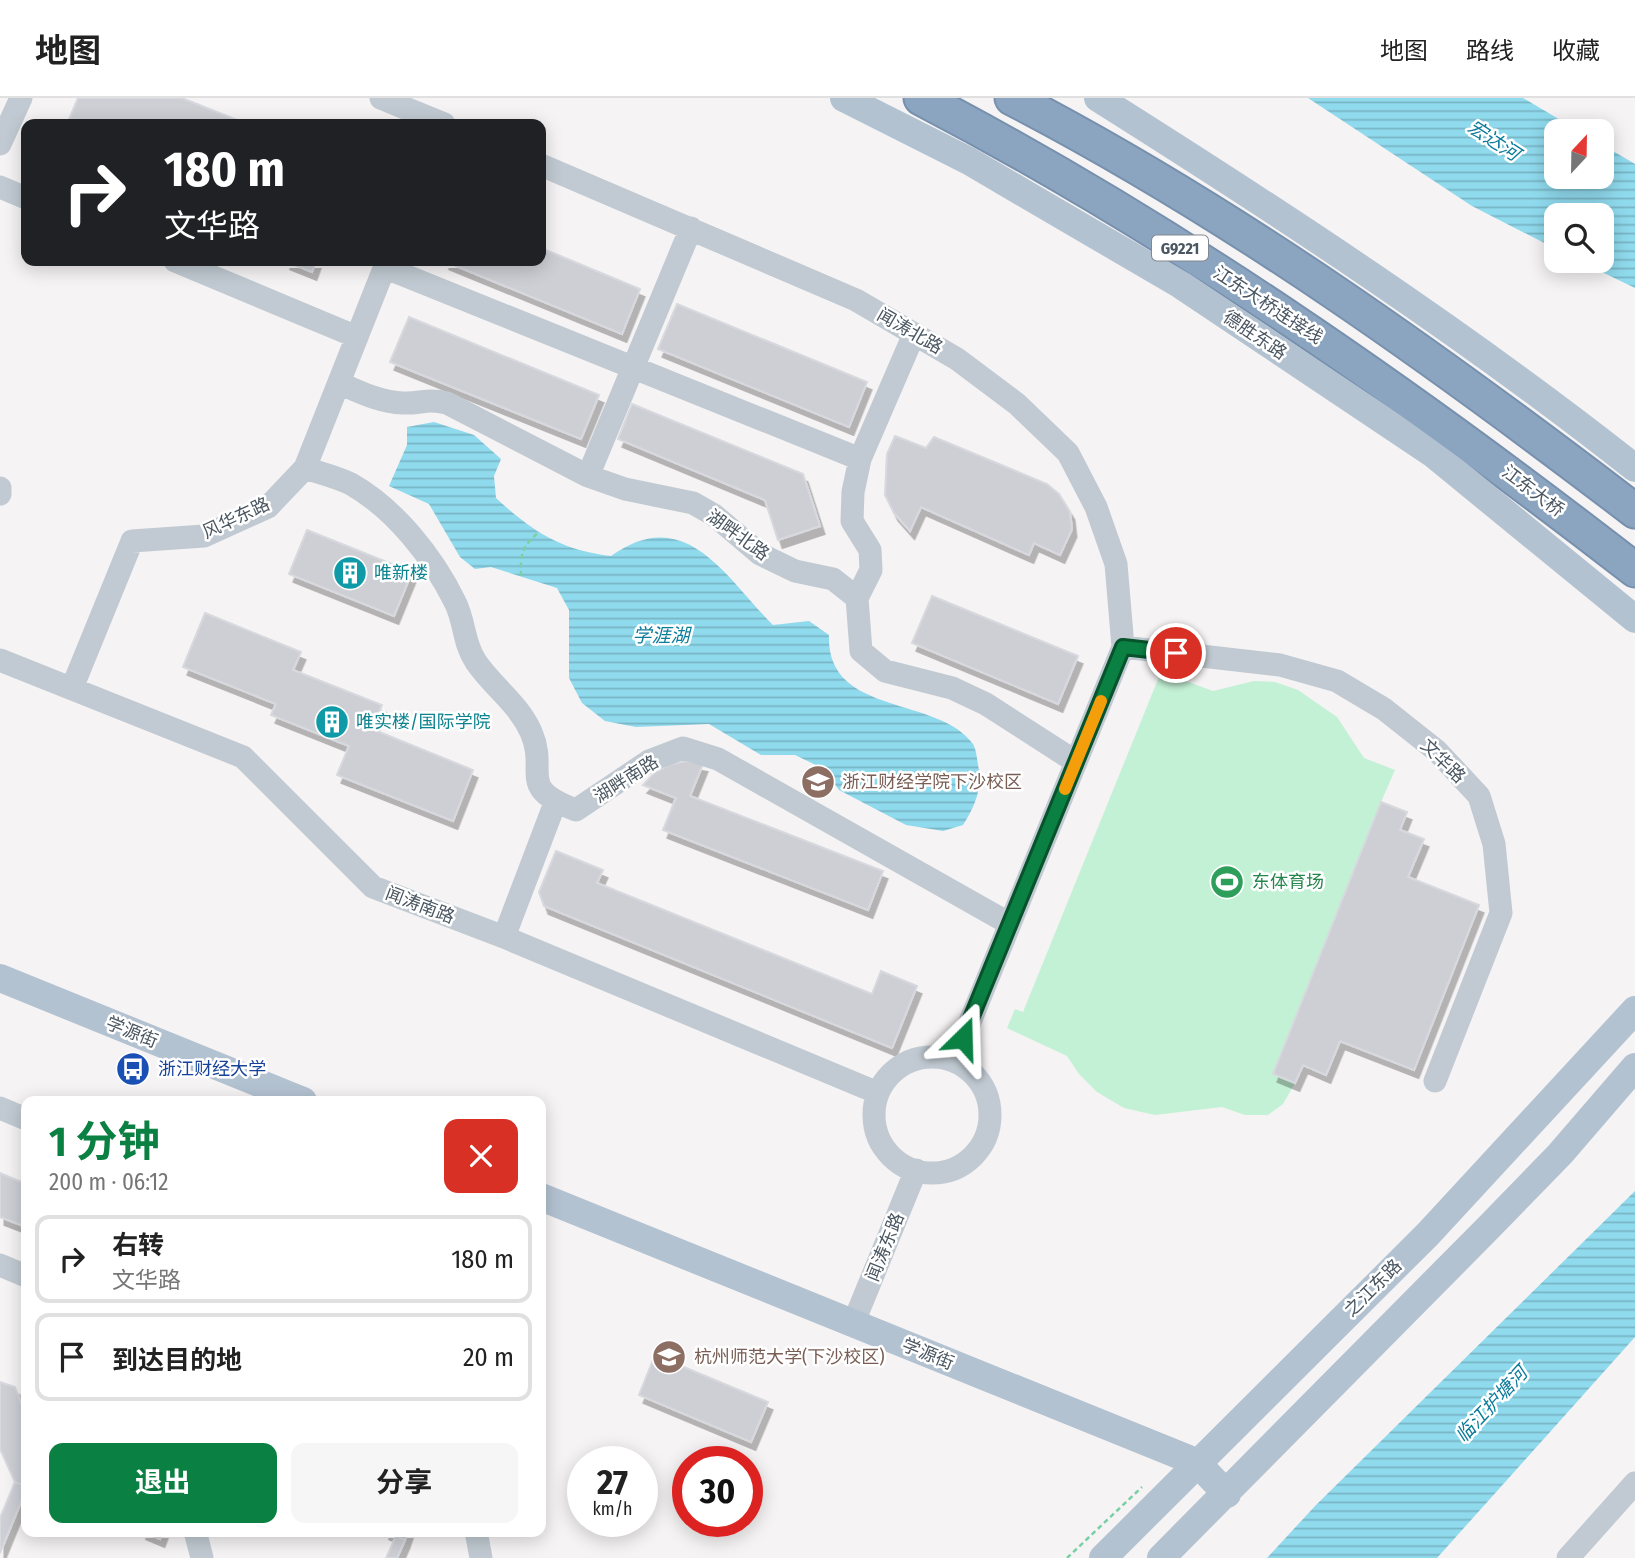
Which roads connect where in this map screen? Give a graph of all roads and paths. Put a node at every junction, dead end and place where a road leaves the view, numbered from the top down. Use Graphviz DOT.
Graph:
graph roads {
  1 [pos="20,98"];
  2 [pos="381,98"];
  3 [pos="844,98"];
  4 [pos="921,98"];
  5 [pos="1012,98"];
  6 [pos="1098,98"];
  7 [pos="430,119"];
  8 [pos="0,144"];
  9 [pos="546,166"];
  10 [pos="0,187"];
  11 [pos="21,196"];
  12 [pos="691,228"];
  13 [pos="186,266"];
  14 [pos="384,266"];
  15 [pos="390,266"];
  16 [pos="914,334"];
  17 [pos="357,337"];
  18 [pos="633,367"];
  19 [pos="339,383"];
  20 [pos="1429,415"];
  21 [pos="860,459"];
  22 [pos="305,468"];
  23 [pos="1635,468"];
  24 [pos="588,475"];
  25 [pos="0,488"];
  26 [pos="0,494"];
  27 [pos="1635,511"];
  28 [pos="538,532"];
  29 [pos="1635,570"];
  30 [pos="521,576"];
  31 [pos="857,598"];
  32 [pos="1635,619"];
  33 [pos="1123,647"];
  34 [pos="2,668"];
  35 [pos="72,688"];
  36 [pos="1076,762"];
  37 [pos="555,803"];
  38 [pos="1010,924"];
  39 [pos="504,937"];
  40 [pos="0,978"];
  41 [pos="0,998"];
  42 [pos="1635,1010"];
  43 [pos="954,1061"];
  44 [pos="1635,1067"];
  45 [pos="1436,1082"];
  46 [pos="878,1093"];
  47 [pos="245,1096"];
  48 [pos="291,1096"];
  49 [pos="0,1108"];
  50 [pos="21,1117"];
  51 [pos="916,1170"];
  52 [pos="546,1199"];
  53 [pos="546,1216"];
  54 [pos="0,1265"];
  55 [pos="21,1274"];
  56 [pos="853,1324"];
  57 [pos="1188,1470"];
  58 [pos="1635,1483"];
  59 [pos="1221,1500"];
  60 [pos="197,1537"];
  61 [pos="477,1537"];
  62 [pos="202,1558"];
  63 [pos="481,1558"];
  64 [pos="1103,1558"];
  65 [pos="1161,1558"];
  66 [pos="1568,1558"];
  1 -- 8 [label="street"];
  2 -- 7 [label="street"];
  3 -- 32 [label="main road, 德胜东路"];
  4 -- 20 [label="highway, 江东大桥连接线 / G9221"];
  5 -- 27 [label="highway, G9221"];
  6 -- 23 [label="main road"];
  9 -- 12 [label="street, 闻涛北路"];
  10 -- 11 [label="street"];
  12 -- 16 [label="street, 闻涛北路"];
  12 -- 18 [label="street"];
  13 -- 17 [label="street"];
  14 -- 17 [label="street, 风华东路"];
  15 -- 18 [label="street"];
  16 -- 21 [label="street"];
  16 -- 33 [label="street, 闻涛北路"];
  17 -- 19 [label="street, 风华东路"];
  18 -- 21 [label="street"];
  18 -- 24 [label="street"];
  19 -- 22 [label="street, 风华东路"];
  19 -- 24 [label="street, 湖畔北路"];
  20 -- 29 [label="highway, 江东大桥"];
  21 -- 31 [label="street"];
  22 -- 35 [label="street, 风华东路"];
  22 -- 37 [label="street"];
  24 -- 31 [label="street, 湖畔北路"];
  25 -- 26 [label="street"];
  28 -- 30 [label="path"];
  31 -- 36 [label="street"];
  33 -- 36 [label="street"];
  33 -- 45 [label="street, 文华路"];
  34 -- 35 [label="street, 闻涛南路"];
  35 -- 39 [label="street, 闻涛南路"];
  36 -- 38 [label="street"];
  37 -- 38 [label="street, 湖畔南路"];
  37 -- 39 [label="street"];
  38 -- 43 [label="street"];
  39 -- 46 [label="street, 闻涛南路"];
  40 -- 48 [label="main road, 学源街"];
  41 -- 47 [label="main road"];
  42 -- 57 [label="main road, 之江东路"];
  43 -- 46 [label="street"];
  43 -- 51 [label="street"];
  44 -- 59 [label="main road"];
  46 -- 51 [label="street"];
  49 -- 50 [label="street"];
  51 -- 56 [label="street, 闻涛东路"];
  52 -- 56 [label="main road, 学源街"];
  53 -- 57 [label="main road"];
  54 -- 55 [label="street"];
  56 -- 57 [label="main road, 学源街"];
  57 -- 59 [label="main road, 学源街"];
  57 -- 64 [label="main road, 之江东路"];
  58 -- 66 [label="street"];
  59 -- 65 [label="main road"];
  60 -- 62 [label="street"];
  61 -- 63 [label="street"];
}
